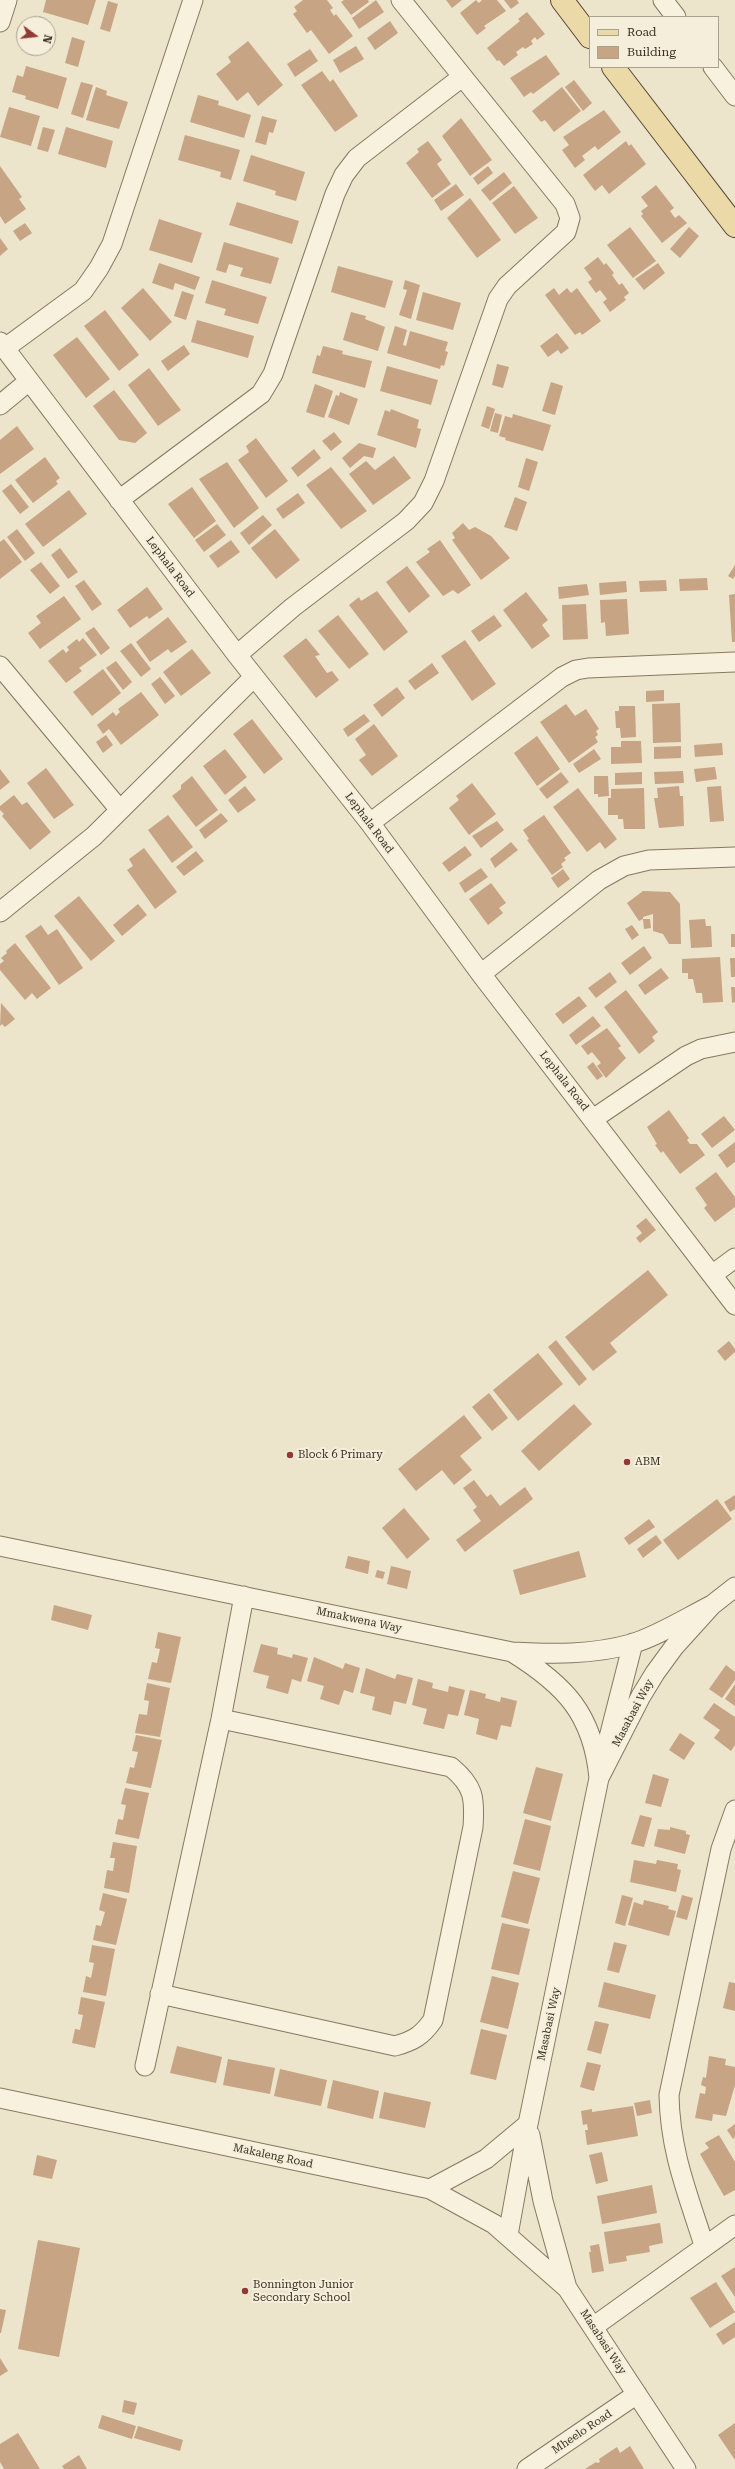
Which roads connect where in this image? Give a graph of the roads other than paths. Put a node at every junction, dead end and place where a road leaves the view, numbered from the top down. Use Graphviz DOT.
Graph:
graph roads {
  1 [pos="7,0"];
  2 [pos="193,0"];
  3 [pos="401,0"];
  4 [pos="562,0"];
  5 [pos="663,0"];
  6 [pos="675,16"];
  7 [pos="0,22"];
  8 [pos="589,36"];
  9 [pos="613,68"];
  10 [pos="714,68"];
  11 [pos="462,77"];
  12 [pos="735,96"];
  13 [pos="735,226"];
  14 [pos="2,345"];
  15 [pos="29,381"];
  16 [pos="0,405"];
  17 [pos="119,500"];
  18 [pos="237,654"];
  19 [pos="735,662"];
  20 [pos="3,675"];
  21 [pos="254,677"];
  22 [pos="120,810"];
  23 [pos="370,824"];
  24 [pos="735,856"];
  25 [pos="0,912"];
  26 [pos="481,974"];
  27 [pos="735,1042"];
  28 [pos="593,1119"];
  29 [pos="735,1258"];
  30 [pos="712,1275"];
  31 [pos="735,1305"];
  32 [pos="0,1546"];
  33 [pos="735,1586"];
  34 [pos="244,1596"];
  35 [pos="712,1605"];
  36 [pos="633,1643"];
  37 [pos="512,1652"];
  38 [pos="221,1719"];
  39 [pos="600,1778"];
  40 [pos="735,1810"];
  41 [pos="160,1994"];
  42 [pos="145,2066"];
  43 [pos="0,2098"];
  44 [pos="528,2124"];
  45 [pos="430,2189"];
  46 [pos="735,2225"];
  47 [pos="508,2235"];
  48 [pos="704,2245"];
  49 [pos="567,2288"];
  50 [pos="593,2327"];
  51 [pos="637,2394"];
  52 [pos="530,2468"];
  53 [pos="686,2469"];
  1 -- 7 [label="street"];
  2 -- 14 [label="street"];
  3 -- 11 [label="street"];
  4 -- 8 [label="main road"];
  5 -- 6 [label="street"];
  9 -- 13 [label="main road"];
  10 -- 12 [label="street"];
  11 -- 17 [label="street"];
  11 -- 18 [label="street"];
  14 -- 15 [label="street, Lephala Road"];
  15 -- 16 [label="street"];
  15 -- 17 [label="street, Lephala Road"];
  17 -- 18 [label="street, Lephala Road"];
  18 -- 21 [label="street, Lephala Road"];
  19 -- 23 [label="street"];
  20 -- 22 [label="street"];
  21 -- 22 [label="street"];
  21 -- 23 [label="street, Lephala Road"];
  22 -- 25 [label="street"];
  23 -- 26 [label="street, Lephala Road"];
  24 -- 26 [label="street"];
  26 -- 28 [label="street, Lephala Road"];
  27 -- 28 [label="street"];
  28 -- 30 [label="street, Lephala Road"];
  29 -- 30 [label="street"];
  30 -- 31 [label="street, Lephala Road"];
  32 -- 34 [label="street, Mmakwena Way"];
  33 -- 35 [label="street, Masabasi Way"];
  34 -- 37 [label="street, Mmakwena Way"];
  34 -- 38 [label="street"];
  35 -- 36 [label="street, Mmakwena Way"];
  35 -- 39 [label="street, Masabasi Way"];
  36 -- 37 [label="street, Mmakwena Way"];
  36 -- 39 [label="street"];
  37 -- 39 [label="street"];
  38 -- 41 [label="street"];
  38 -- 41 [label="street"];
  39 -- 44 [label="street, Masabasi Way"];
  40 -- 48 [label="street"];
  41 -- 42 [label="street"];
  43 -- 45 [label="street, Makaleng Road"];
  44 -- 45 [label="street"];
  44 -- 47 [label="street"];
  44 -- 49 [label="street, Masabasi Way"];
  45 -- 47 [label="street, Makaleng Road"];
  46 -- 48 [label="street"];
  47 -- 49 [label="street, Makaleng Road"];
  48 -- 50 [label="street"];
  49 -- 50 [label="street, Masabasi Way"];
  50 -- 51 [label="street, Masabasi Way"];
  51 -- 52 [label="street, Mheelo Road"];
  51 -- 53 [label="street, Masabasi Way"];
}
